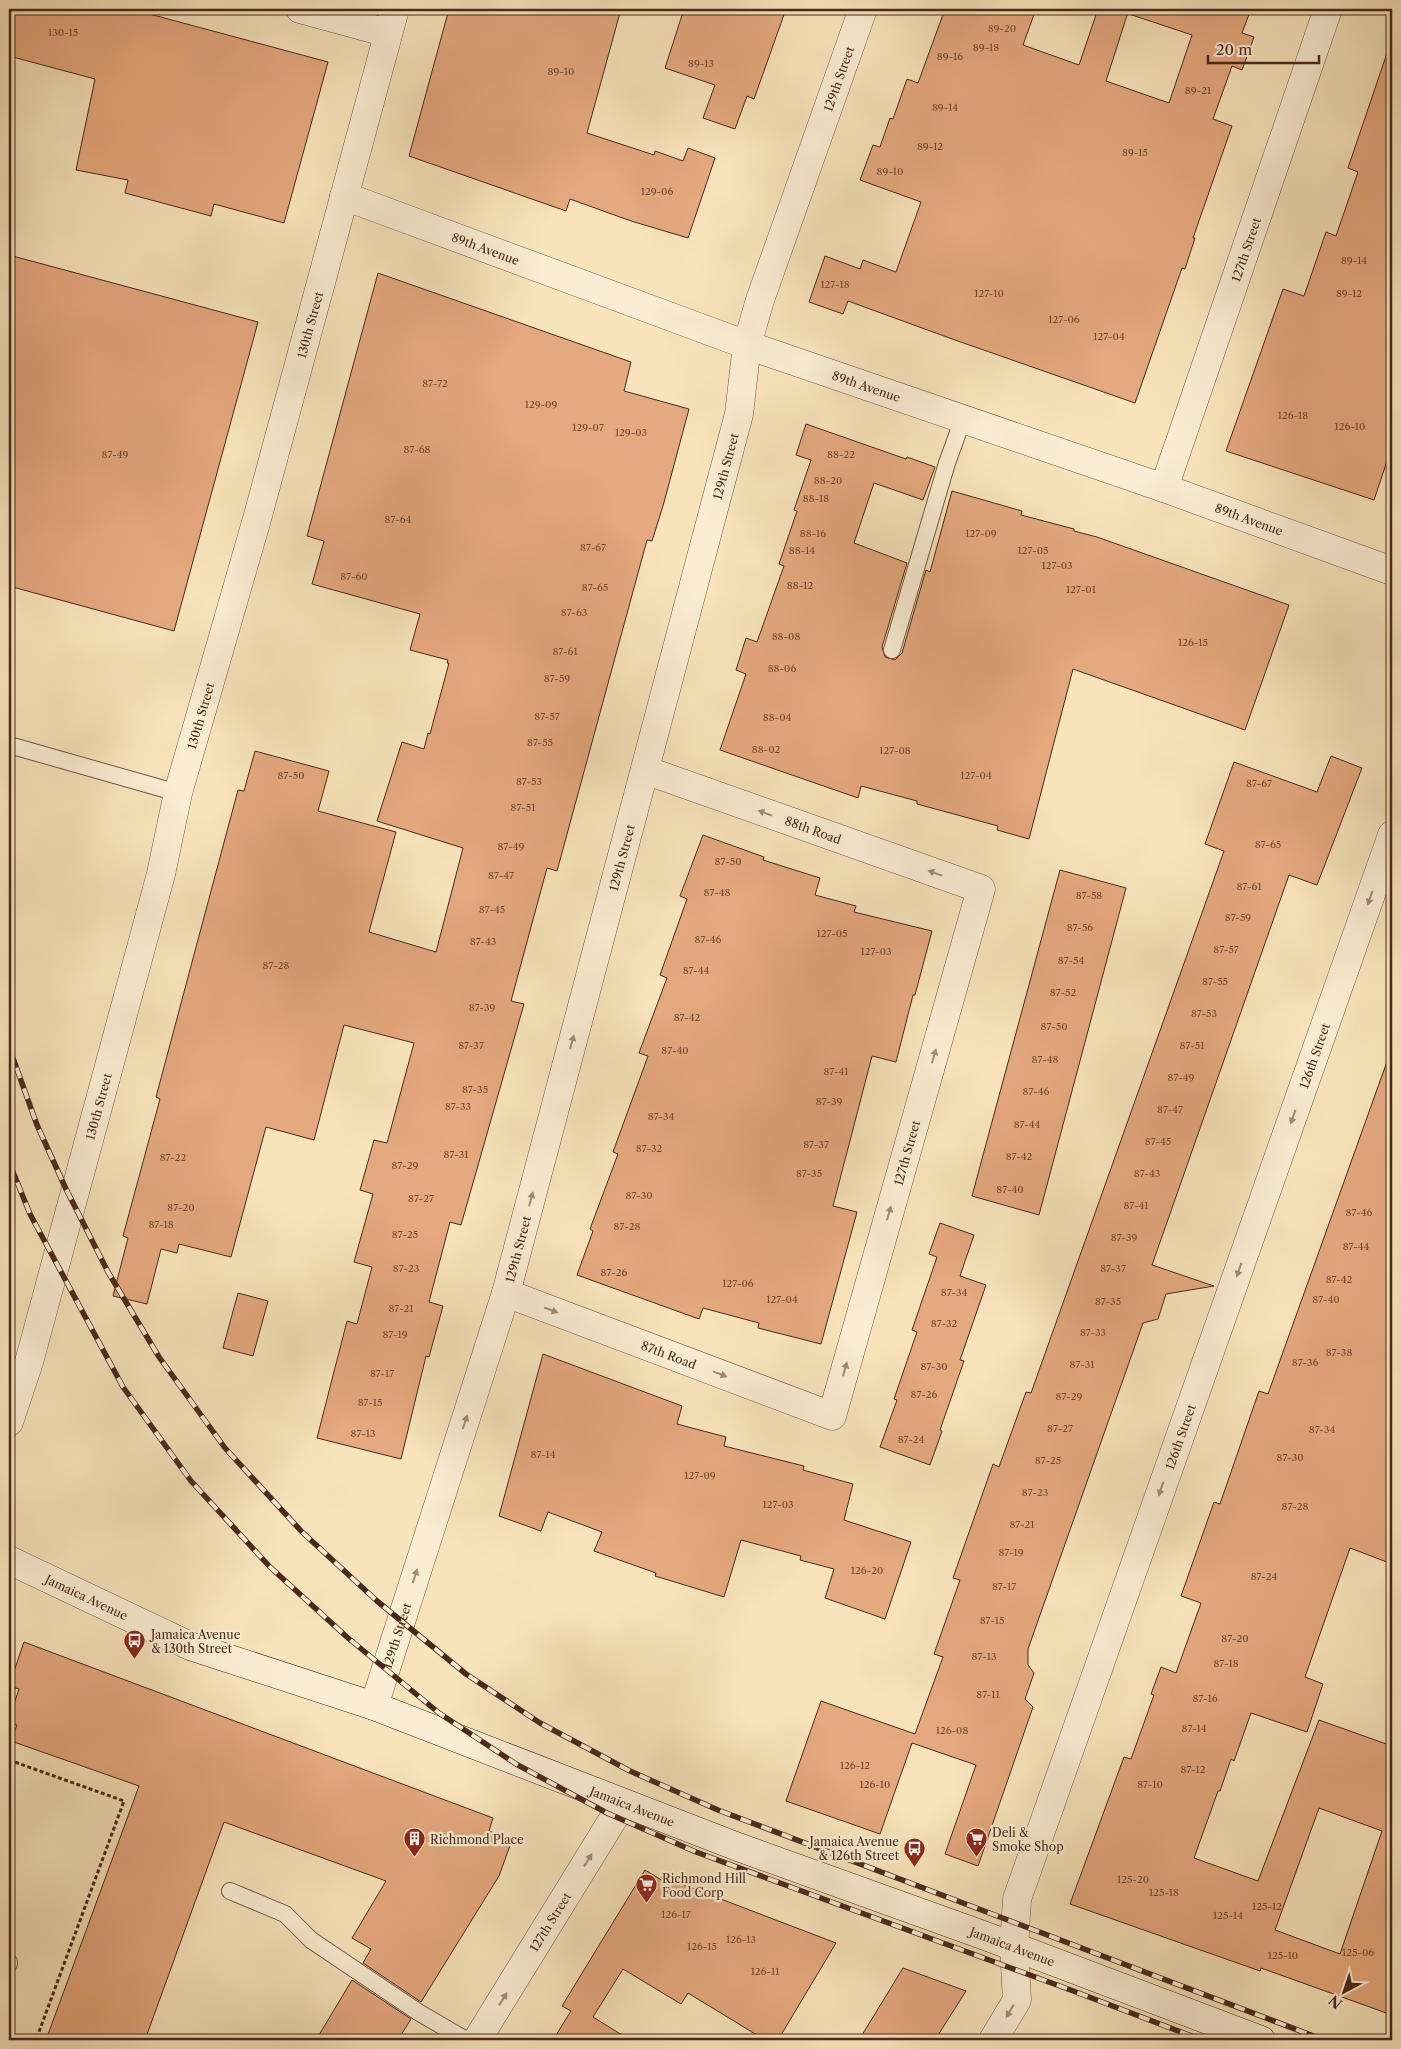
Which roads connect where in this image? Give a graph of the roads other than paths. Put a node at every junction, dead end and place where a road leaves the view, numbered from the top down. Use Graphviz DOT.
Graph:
graph roads {
  1 [pos="300,9"];
  2 [pos="863,9"];
  3 [pos="1328,9"];
  4 [pos="391,21"];
  5 [pos="344,196"];
  6 [pos="747,345"];
  7 [pos="963,419"];
  8 [pos="1164,488"];
  9 [pos="1392,571"];
  10 [pos="892,650"];
  11 [pos="9,745"];
  12 [pos="645,770"];
  13 [pos="178,793"];
  14 [pos="1392,835"];
  15 [pos="981,889"];
  16 [pos="506,1293"];
  17 [pos="832,1416"];
  18 [pos="9,1422"];
  19 [pos="9,1560"];
  20 [pos="374,1706"];
  21 [pos="623,1803"];
  22 [pos="230,1891"];
  23 [pos="1014,1947"];
  24 [pos="466,2040"];
  25 [pos="477,2040"];
  26 [pos="993,2040"];
  27 [pos="1261,2040"];
  1 -- 4 [label="street"];
  2 -- 6 [label="street, 129th Street"];
  3 -- 8 [label="street, 127th Street"];
  4 -- 5 [label="street, 130th Street"];
  5 -- 6 [label="street, 89th Avenue"];
  5 -- 13 [label="street, 130th Street"];
  6 -- 7 [label="street, 89th Avenue"];
  6 -- 12 [label="street, 129th Street"];
  7 -- 8 [label="street, 89th Avenue"];
  7 -- 10 [label="lane"];
  8 -- 9 [label="street, 89th Avenue"];
  11 -- 13 [label="lane"];
  15 -- 12 [label="street, 88th Road, one-way"];
  16 -- 12 [label="street, 129th Street, one-way"];
  13 -- 18 [label="street, 130th Street"];
  14 -- 23 [label="street, 126th Street, one-way"];
  17 -- 15 [label="street, 127th Street, one-way"];
  16 -- 17 [label="street, 87th Road, one-way"];
  20 -- 16 [label="street, 129th Street, one-way"];
  19 -- 20 [label="street, Jamaica Avenue"];
  20 -- 21 [label="street, Jamaica Avenue"];
  21 -- 23 [label="street, Jamaica Avenue"];
  25 -- 21 [label="street, 127th Street, one-way"];
  22 -- 24 [label="lane"];
  23 -- 26 [label="street, 126th Street, one-way"];
  23 -- 27 [label="street, Jamaica Avenue"];
}
